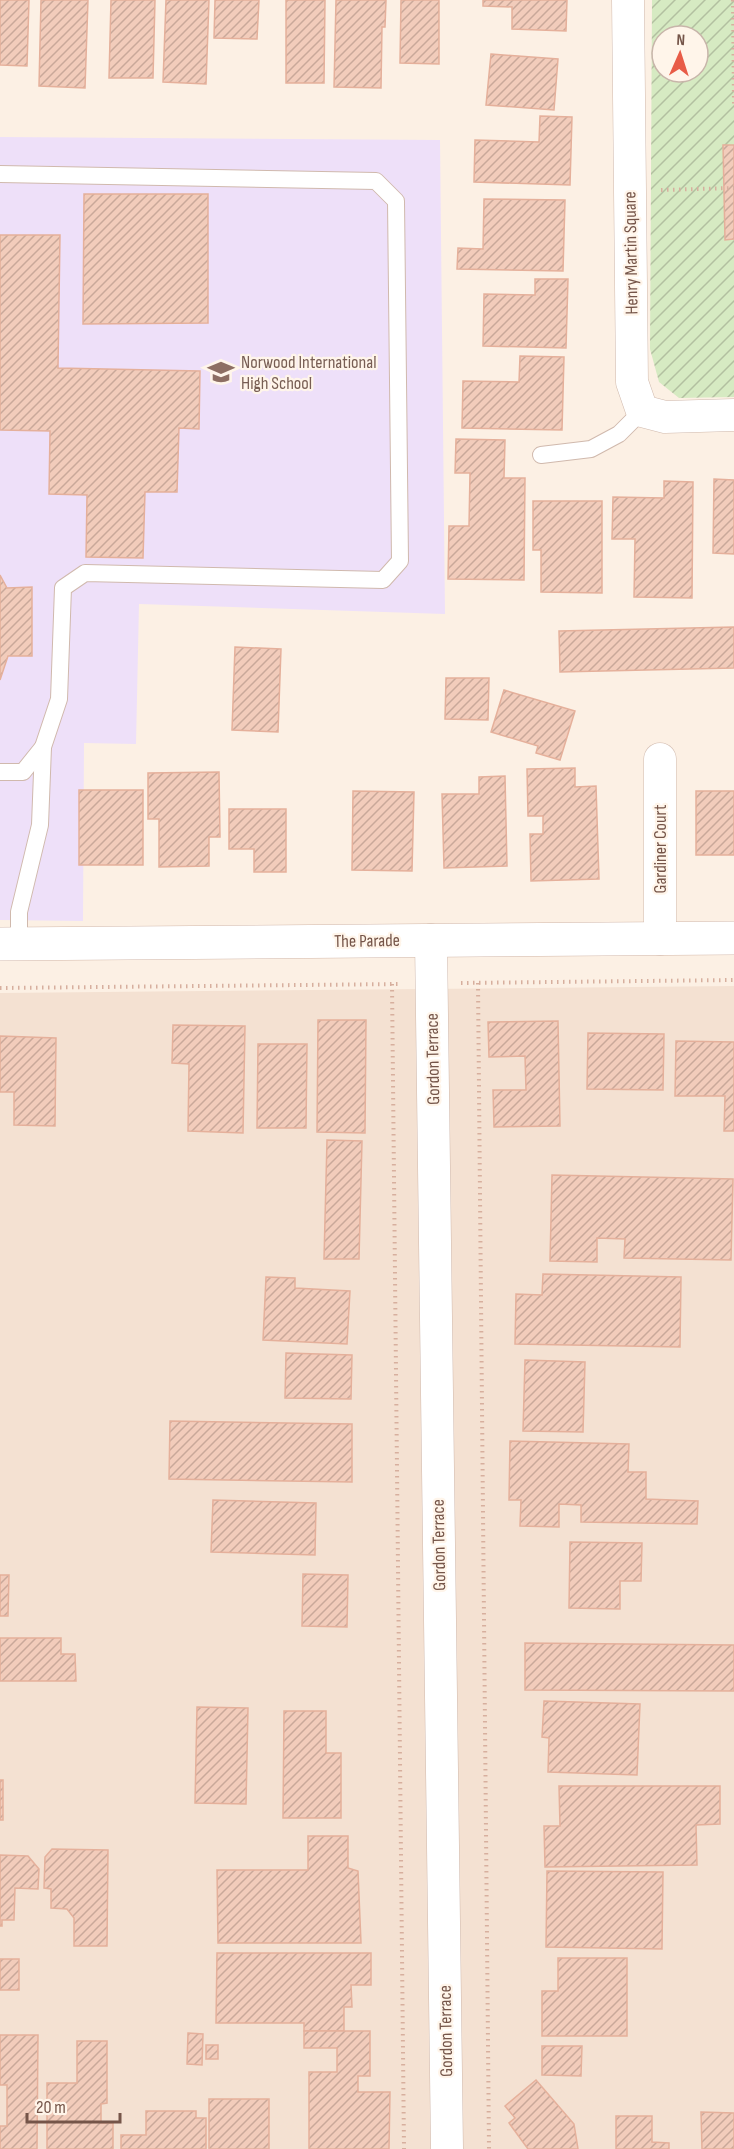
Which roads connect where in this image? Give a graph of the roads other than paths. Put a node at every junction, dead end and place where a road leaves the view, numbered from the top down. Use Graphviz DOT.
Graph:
graph roads {
  1 [pos="628,0"];
  2 [pos="0,174"];
  3 [pos="642,411"];
  4 [pos="734,415"];
  5 [pos="541,455"];
  6 [pos="43,747"];
  7 [pos="660,759"];
  8 [pos="0,772"];
  9 [pos="734,938"];
  10 [pos="660,939"];
  11 [pos="431,940"];
  12 [pos="10,944"];
  13 [pos="447,2149"];
  1 -- 3 [label="street, Henry Martin Square"];
  2 -- 6 [label="lane"];
  3 -- 4 [label="street"];
  3 -- 5 [label="lane"];
  6 -- 8 [label="lane"];
  6 -- 12 [label="lane"];
  7 -- 10 [label="street, Gardiner Court"];
  9 -- 10 [label="main road, The Parade"];
  10 -- 11 [label="main road, The Parade"];
  11 -- 12 [label="main road, The Parade"];
  11 -- 13 [label="street, Gordon Terrace"];
}
